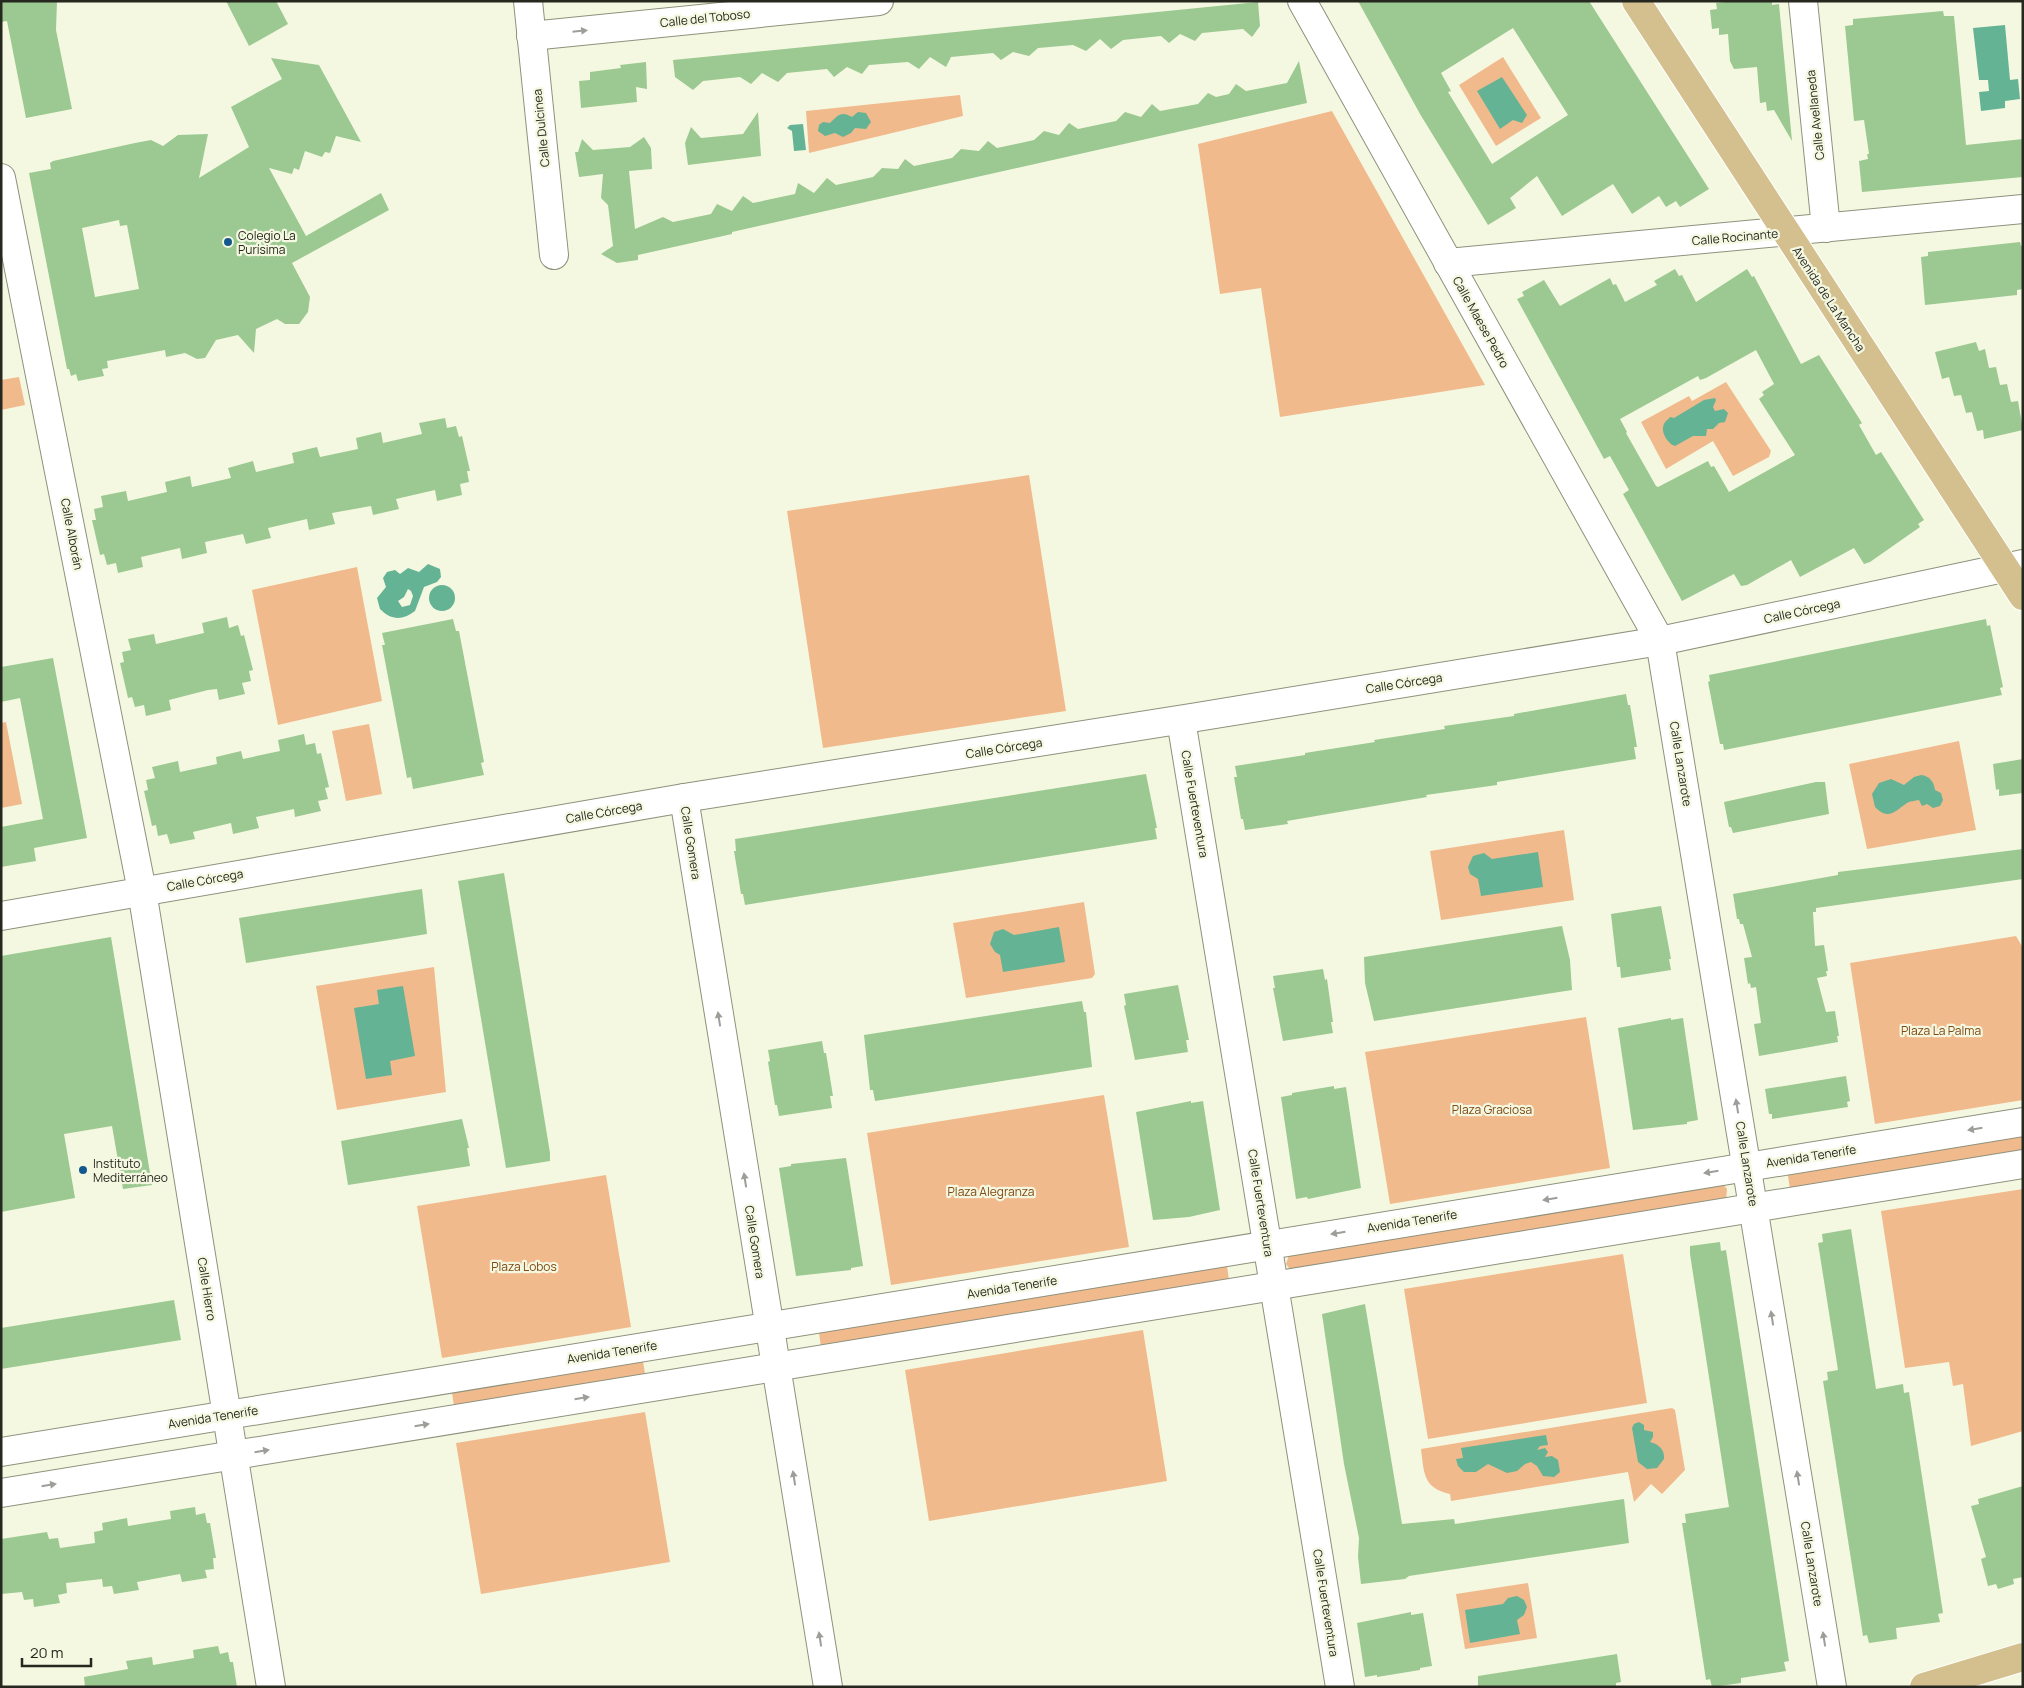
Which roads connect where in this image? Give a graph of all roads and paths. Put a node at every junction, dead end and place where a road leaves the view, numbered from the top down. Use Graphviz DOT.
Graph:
graph roads {
  1 [pos="528,1"];
  2 [pos="879,1"];
  3 [pos="1302,1"];
  4 [pos="1636,1"];
  5 [pos="1803,1"];
  6 [pos="787,6"];
  7 [pos="532,36"];
  8 [pos="1,178"];
  9 [pos="2023,209"];
  10 [pos="1826,228"];
  11 [pos="1786,232"];
  12 [pos="554,255"];
  13 [pos="1448,263"];
  14 [pos="2013,566"];
  15 [pos="2023,596"];
  16 [pos="1660,641"];
  17 [pos="1181,720"];
  18 [pos="684,798"];
  19 [pos="142,890"];
  20 [pos="1,916"];
  21 [pos="2023,1122"];
  22 [pos="2023,1164"];
  23 [pos="1747,1166"];
  24 [pos="1754,1207"];
  25 [pos="1267,1245"];
  26 [pos="1274,1286"];
  27 [pos="769,1326"];
  28 [pos="776,1367"];
  29 [pos="227,1415"];
  30 [pos="1,1452"];
  31 [pos="234,1455"];
  32 [pos="1,1493"];
  33 [pos="2023,1657"];
  34 [pos="271,1687"];
  35 [pos="828,1687"];
  36 [pos="1340,1687"];
  37 [pos="1832,1687"];
  38 [pos="1924,1687"];
  1 -- 7 [label="street, Calle Dulcinea"];
  2 -- 6 [label="street, Calle del Toboso"];
  3 -- 13 [label="street, Calle Maese Pedro"];
  4 -- 11 [label="main road, Avenida de La Mancha"];
  5 -- 10 [label="street, Calle Avellaneda"];
  7 -- 6 [label="street, Calle del Toboso, one-way"];
  7 -- 12 [label="street, Calle Dulcinea"];
  8 -- 19 [label="street, Calle Alborán"];
  9 -- 10 [label="street, Calle Rocinante"];
  10 -- 11 [label="street, Calle Rocinante"];
  11 -- 13 [label="street, Calle Rocinante"];
  11 -- 14 [label="main road, Avenida de La Mancha"];
  13 -- 16 [label="street, Calle Maese Pedro"];
  14 -- 15 [label="main road, Avenida de La Mancha"];
  14 -- 16 [label="street, Calle Córcega"];
  16 -- 17 [label="street, Calle Córcega"];
  23 -- 16 [label="street, Calle Lanzarote, one-way"];
  17 -- 18 [label="street, Calle Córcega"];
  17 -- 25 [label="street, Calle Fuerteventura"];
  18 -- 19 [label="street, Calle Córcega"];
  27 -- 18 [label="street, Calle Gomera, one-way"];
  19 -- 20 [label="street, Calle Córcega"];
  19 -- 29 [label="street, Calle Hierro"];
  21 -- 23 [label="street, Avenida Tenerife, one-way"];
  22 -- 24 [label="street"];
  23 -- 24 [label="street, Calle Lanzarote"];
  23 -- 25 [label="street, Avenida Tenerife, one-way"];
  24 -- 26 [label="street"];
  37 -- 24 [label="street, Calle Lanzarote, one-way"];
  25 -- 26 [label="street, Calle Fuerteventura"];
  25 -- 27 [label="street, Avenida Tenerife"];
  26 -- 28 [label="street"];
  26 -- 36 [label="street, Calle Fuerteventura"];
  27 -- 28 [label="street, Calle Gomera"];
  27 -- 29 [label="street, Avenida Tenerife"];
  31 -- 28 [label="street, one-way"];
  35 -- 28 [label="street, Calle Gomera, one-way"];
  29 -- 30 [label="street, Avenida Tenerife"];
  29 -- 31 [label="street, Calle Hierro"];
  32 -- 31 [label="street, one-way"];
  31 -- 34 [label="street, Calle Hierro"];
  33 -- 38 [label="main road"];
}
